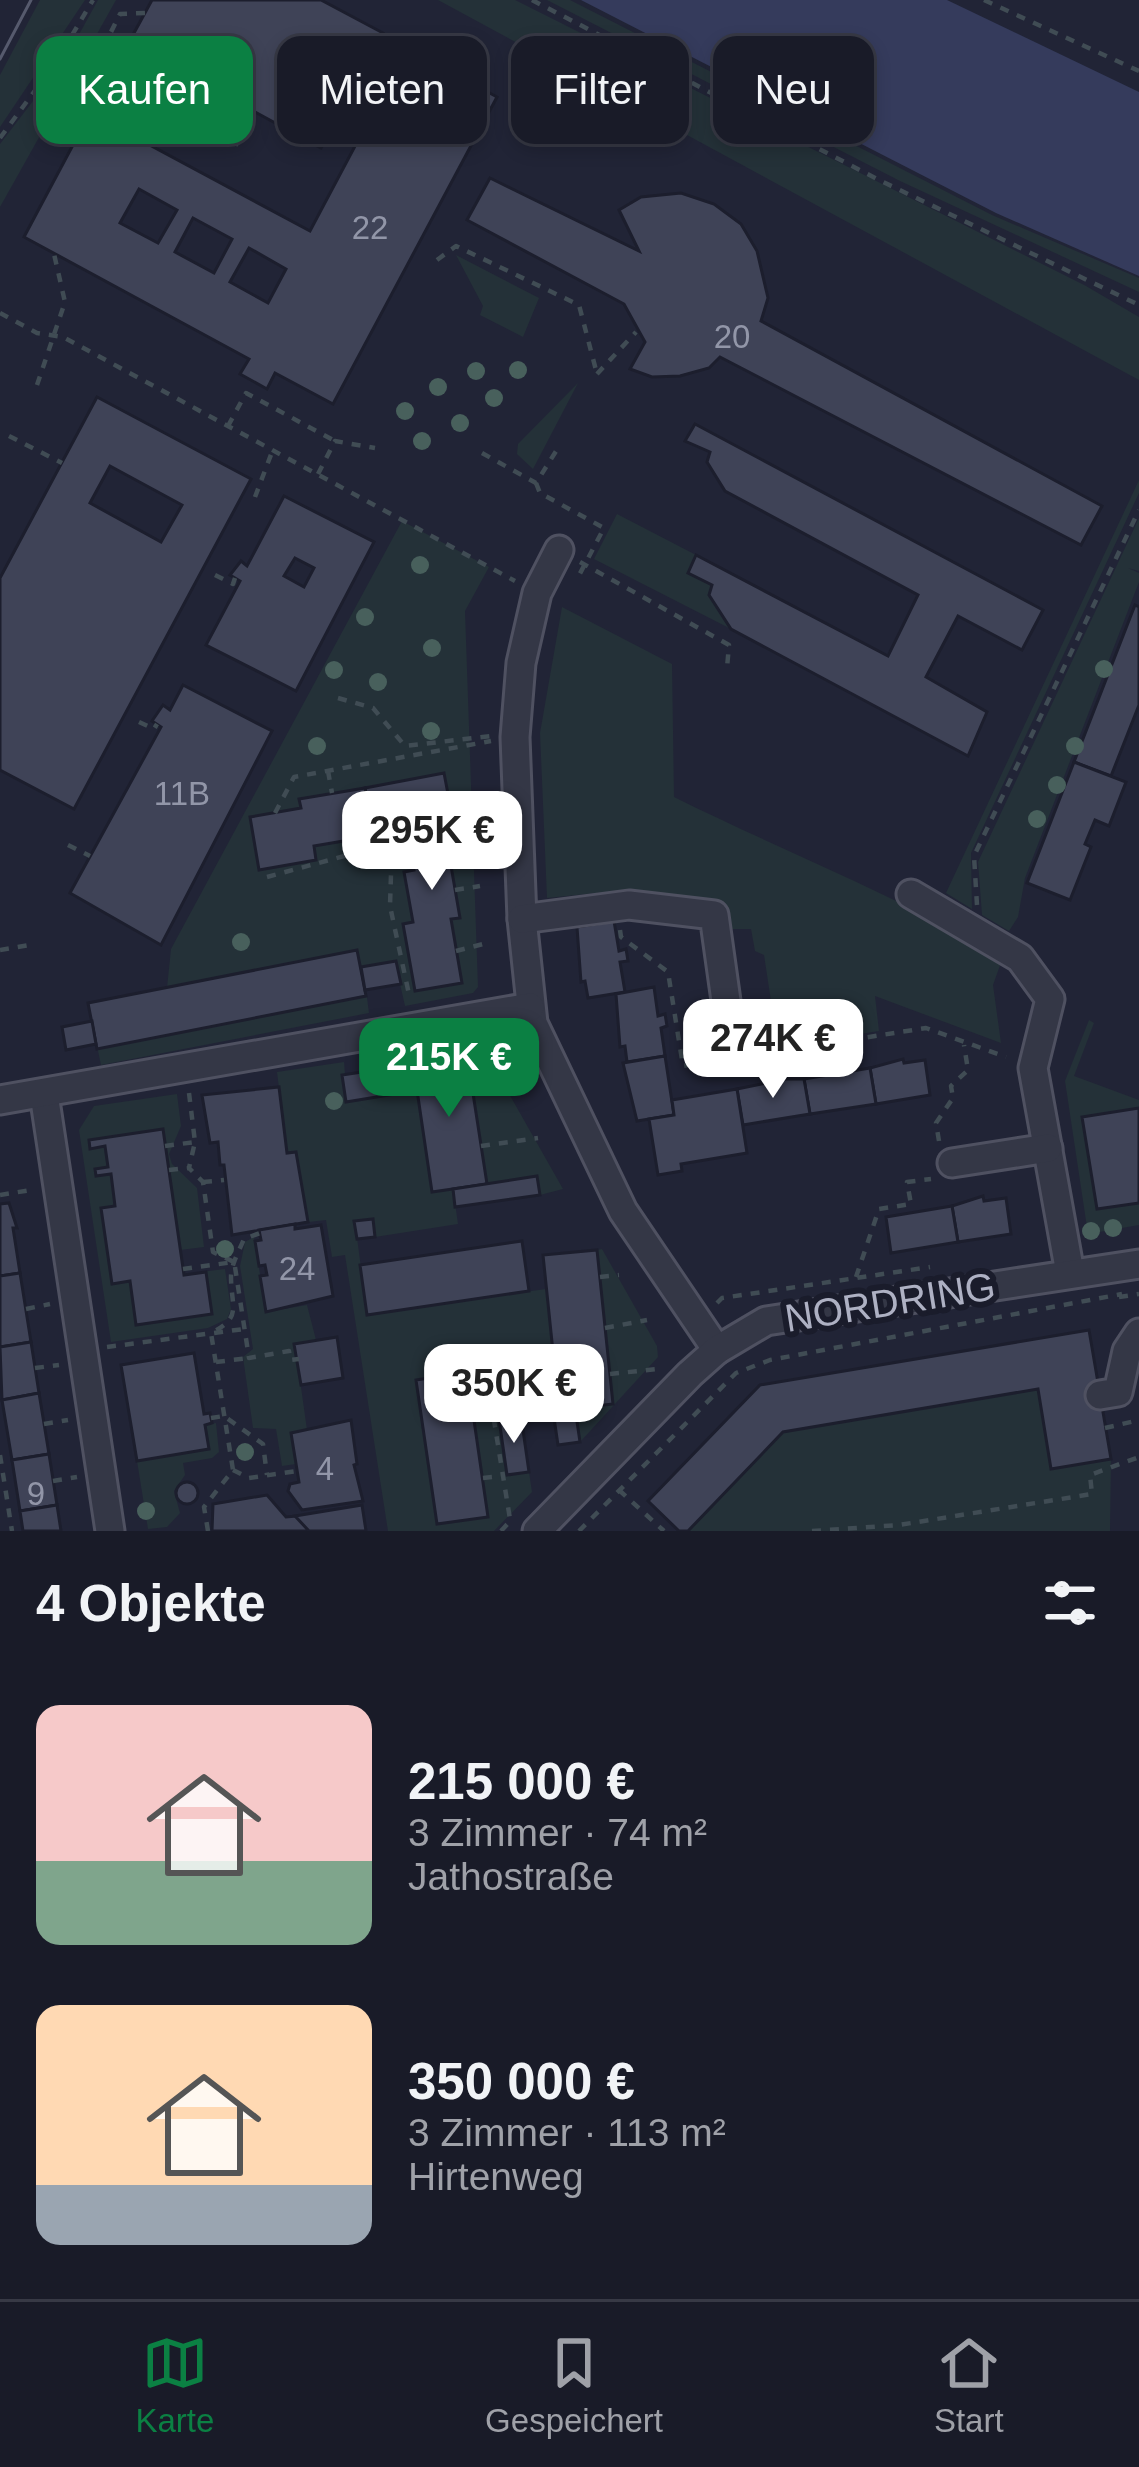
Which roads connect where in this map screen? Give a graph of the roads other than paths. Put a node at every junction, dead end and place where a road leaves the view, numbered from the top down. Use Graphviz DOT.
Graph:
graph roads {
  1 [pos="560,550"];
  2 [pos="910,894"];
  3 [pos="521,920"];
  4 [pos="530,1007"];
  5 [pos="734,1058"];
  6 [pos="44,1094"];
  7 [pos="0,1100"];
  8 [pos="1048,1148"];
  9 [pos="946,1166"];
  10 [pos="1070,1274"];
  11 [pos="1134,1274"];
  12 [pos="1139,1333"];
  13 [pos="717,1350"];
  14 [pos="1100,1395"];
  15 [pos="110,1531"];
  16 [pos="537,1531"];
  1 -- 3 [label="street"];
  2 -- 8 [label="street"];
  3 -- 4 [label="street"];
  3 -- 5 [label="street"];
  4 -- 6 [label="street"];
  4 -- 13 [label="street"];
  6 -- 7 [label="street"];
  6 -- 15 [label="street"];
  8 -- 9 [label="street"];
  8 -- 10 [label="street"];
  10 -- 11 [label="street, NORDRING"];
  10 -- 13 [label="street, NORDRING"];
  12 -- 14 [label="street"];
  13 -- 16 [label="street, NORDRING"];
}
